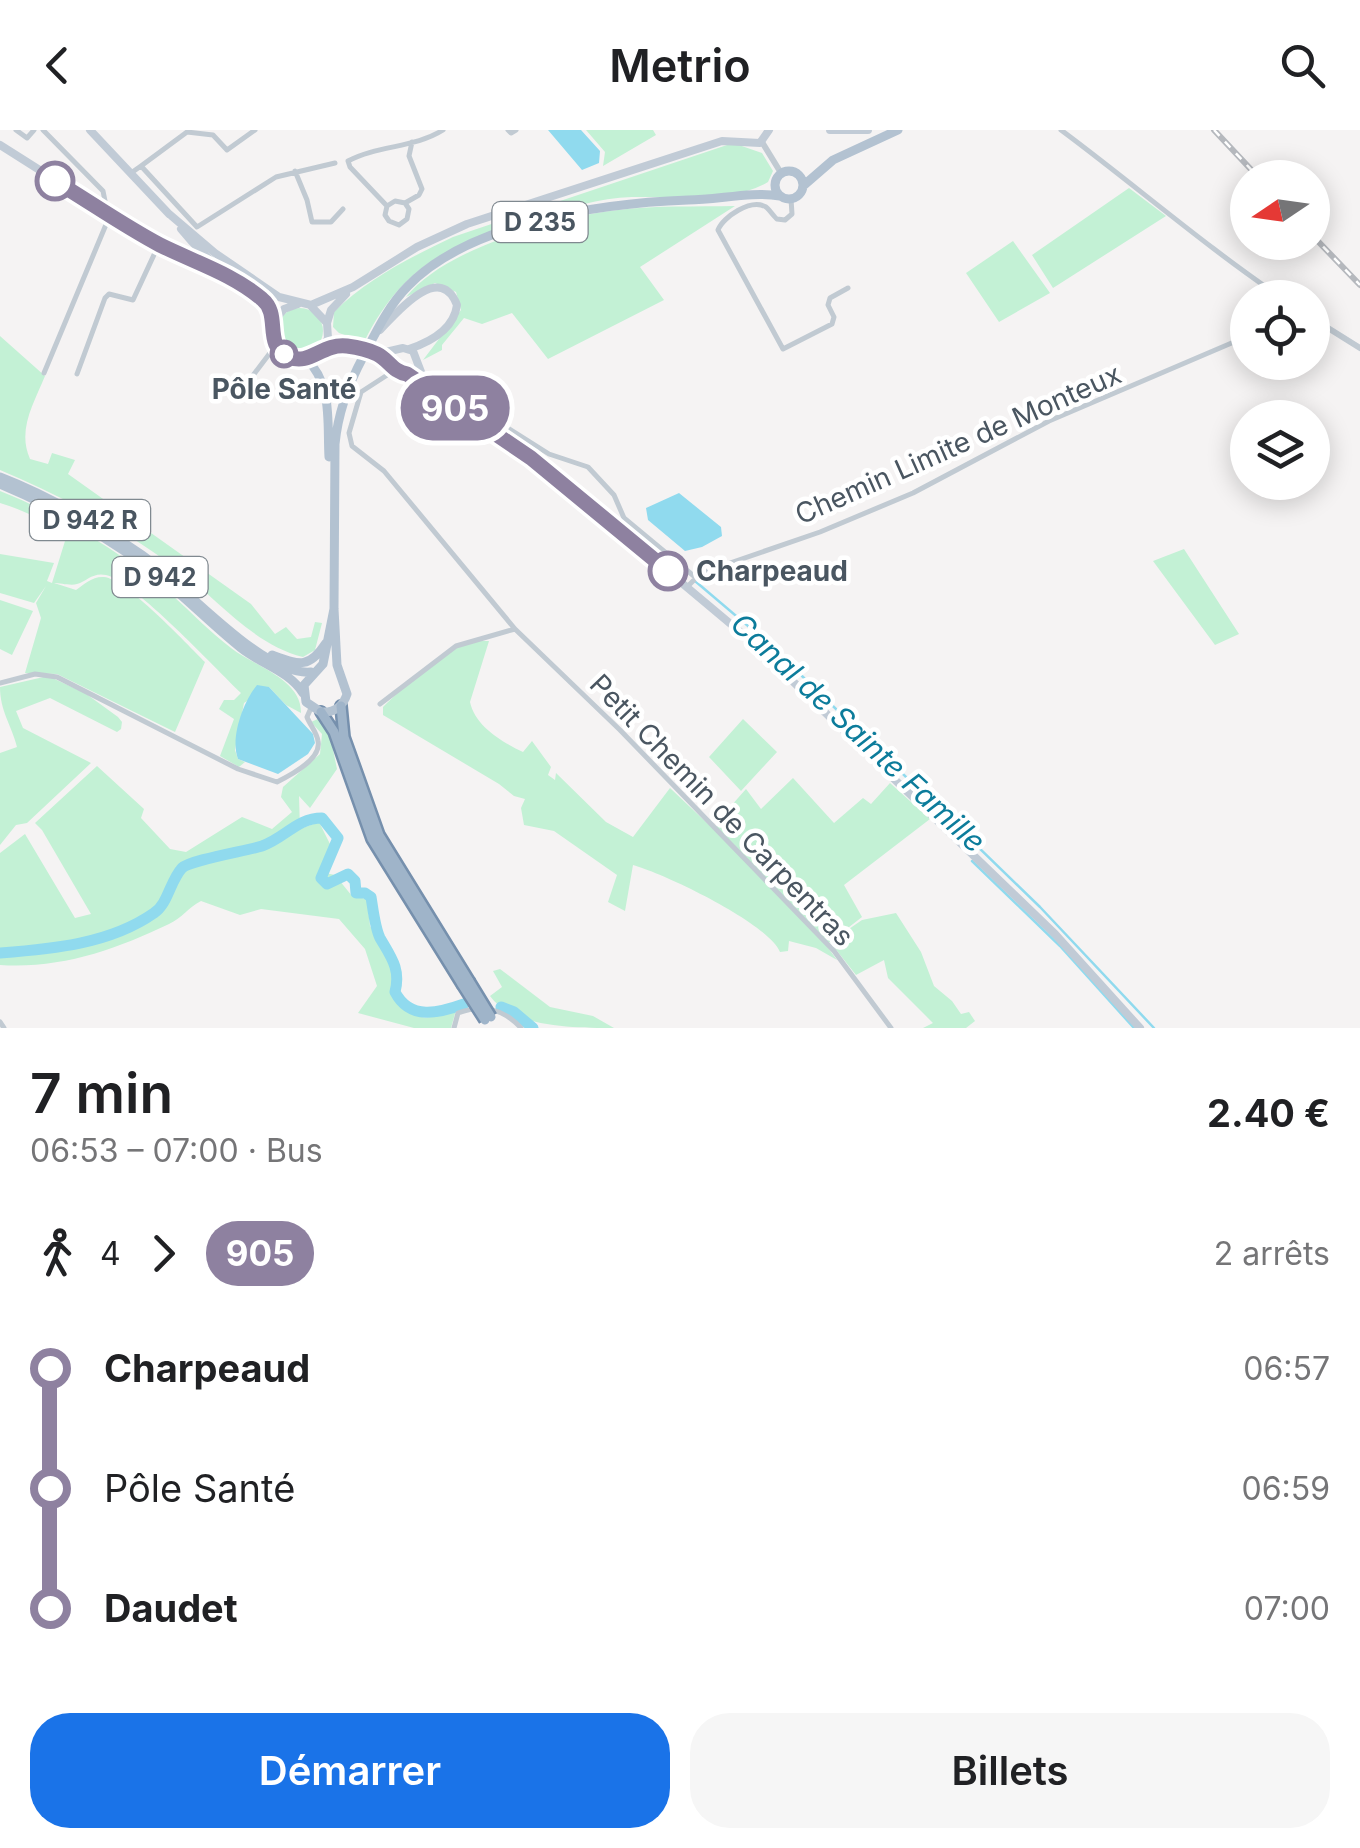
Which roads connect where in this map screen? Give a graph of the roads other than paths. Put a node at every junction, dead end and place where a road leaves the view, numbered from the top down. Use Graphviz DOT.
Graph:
graph roads {
  1 [pos="16,130"];
  2 [pos="34,130"];
  3 [pos="43,130"];
  4 [pos="90,130"];
  5 [pos="255,130"];
  6 [pos="443,130"];
  7 [pos="739,130"];
  8 [pos="769,130"];
  9 [pos="830,130"];
  10 [pos="868,130"];
  11 [pos="898,130"];
  12 [pos="1061,130"];
  13 [pos="187,131"];
  14 [pos="746,140"];
  15 [pos="722,141"];
  16 [pos="412,142"];
  17 [pos="762,142"];
  18 [pos="0,146"];
  19 [pos="335,164"];
  20 [pos="825,165"];
  21 [pos="141,166"];
  22 [pos="295,171"];
  23 [pos="796,172"];
  24 [pos="131,174"];
  25 [pos="778,177"];
  26 [pos="803,186"];
  27 [pos="748,196"];
  28 [pos="786,198"];
  29 [pos="405,203"];
  30 [pos="387,206"];
  31 [pos="100,208"];
  32 [pos="343,209"];
  33 [pos="168,213"];
  34 [pos="110,214"];
  35 [pos="187,236"];
  36 [pos="159,244"];
  37 [pos="176,249"];
  38 [pos="208,258"];
  39 [pos="243,273"];
  40 [pos="1257,280"];
  41 [pos="353,287"];
  42 [pos="848,288"];
  43 [pos="254,293"];
  44 [pos="298,304"];
  45 [pos="310,305"];
  46 [pos="275,320"];
  47 [pos="328,327"];
  48 [pos="1330,329"];
  49 [pos="373,337"];
  50 [pos="432,340"];
  51 [pos="1230,344"];
  52 [pos="276,345"];
  53 [pos="349,346"];
  54 [pos="323,348"];
  55 [pos="1360,348"];
  56 [pos="409,349"];
  57 [pos="396,352"];
  58 [pos="376,354"];
  59 [pos="306,359"];
  60 [pos="417,362"];
  61 [pos="394,367"];
  62 [pos="44,373"];
  63 [pos="77,374"];
  64 [pos="407,374"];
  65 [pos="248,382"];
  66 [pos="430,391"];
  67 [pos="334,479"];
  68 [pos="0,480"];
  69 [pos="696,577"];
  70 [pos="687,587"];
  71 [pos="334,610"];
  72 [pos="515,629"];
  73 [pos="328,641"];
  74 [pos="258,651"];
  75 [pos="317,670"];
  76 [pos="340,675"];
  77 [pos="0,682"];
  78 [pos="303,693"];
  79 [pos="380,704"];
  80 [pos="341,706"];
  81 [pos="316,710"];
  82 [pos="465,983"];
  83 [pos="489,1022"];
  84 [pos="454,1028"];
  85 [pos="499,1028"];
  86 [pos="521,1028"];
  87 [pos="890,1028"];
  88 [pos="1140,1028"];
  1 -- 2 [label="street"];
  3 -- 31 [label="street"];
  4 -- 24 [label="main road"];
  5 -- 13 [label="street"];
  6 -- 16 [label="street"];
  7 -- 14 [label="main road"];
  7 -- 15 [label="main road"];
  8 -- 17 [label="main road"];
  9 -- 10 [label="main road"];
  11 -- 20 [label="main road"];
  12 -- 40 [label="street"];
  13 -- 21 [label="street"];
  14 -- 15 [label="main road"];
  14 -- 17 [label="main road"];
  15 -- 41 [label="main road"];
  16 -- 29 [label="street"];
  16 -- 30 [label="street"];
  17 -- 25 [label="street"];
  18 -- 31 [label="main road"];
  19 -- 22 [label="street"];
  20 -- 23 [label="main road"];
  20 -- 26 [label="main road"];
  21 -- 22 [label="street"];
  21 -- 24 [label="street"];
  22 -- 32 [label="street"];
  23 -- 25 [label="main road"];
  23 -- 26 [label="main road"];
  24 -- 33 [label="main road"];
  25 -- 27 [label="main road, D 235"];
  25 -- 28 [label="main road"];
  26 -- 28 [label="main road"];
  27 -- 28 [label="main road, D 235"];
  27 -- 49 [label="main road, D 235"];
  28 -- 42 [label="street"];
  29 -- 30 [label="street"];
  29 -- 30 [label="street"];
  31 -- 34 [label="main road"];
  33 -- 35 [label="main road"];
  33 -- 39 [label="main road"];
  34 -- 36 [label="main road"];
  34 -- 62 [label="street"];
  35 -- 37 [label="main road"];
  35 -- 38 [label="main road"];
  36 -- 37 [label="main road"];
  36 -- 43 [label="main road"];
  36 -- 63 [label="street"];
  37 -- 38 [label="main road"];
  38 -- 39 [label="main road"];
  38 -- 43 [label="main road"];
  39 -- 44 [label="main road"];
  41 -- 45 [label="main road"];
  41 -- 47 [label="main road"];
  43 -- 46 [label="main road"];
  44 -- 45 [label="main road"];
  44 -- 46 [label="main road"];
  45 -- 47 [label="main road"];
  46 -- 52 [label="main road"];
  47 -- 53 [label="main road"];
  47 -- 54 [label="main road"];
  48 -- 55 [label="street"];
  49 -- 50 [label="main road"];
  49 -- 67 [label="main road, D 235"];
  50 -- 56 [label="main road"];
  50 -- 60 [label="main road"];
  51 -- 69 [label="street, Chemin Limite de Monteux"];
  52 -- 59 [label="main road"];
  52 -- 65 [label="street"];
  53 -- 54 [label="main road"];
  53 -- 58 [label="main road, bridge"];
  54 -- 59 [label="main road"];
  56 -- 57 [label="main road"];
  56 -- 60 [label="main road"];
  57 -- 58 [label="main road"];
  57 -- 61 [label="main road"];
  58 -- 61 [label="main road"];
  59 -- 67 [label="main road"];
  60 -- 64 [label="main road"];
  60 -- 66 [label="main road"];
  61 -- 64 [label="main road"];
  61 -- 72 [label="street, Petit Chemin de Carpentras"];
  64 -- 66 [label="main road"];
  66 -- 69 [label="street"];
  66 -- 70 [label="main road"];
  67 -- 71 [label="main road, D 235"];
  68 -- 74 [label="main road, D 942 R"];
  68 -- 78 [label="main road, D 942"];
  69 -- 70 [label="street, Chemin Limite de Monteux"];
  70 -- 88 [label="main road"];
  71 -- 73 [label="main road"];
  71 -- 76 [label="main road"];
  72 -- 79 [label="street"];
  72 -- 87 [label="street, Petit Chemin de Carpentras"];
  73 -- 74 [label="main road"];
  73 -- 75 [label="main road"];
  74 -- 75 [label="main road, D 942 R"];
  75 -- 76 [label="main road"];
  75 -- 78 [label="main road"];
  76 -- 80 [label="main road"];
  77 -- 81 [label="street"];
  78 -- 81 [label="main road"];
  80 -- 81 [label="main road"];
  80 -- 82 [label="highway"];
  81 -- 82 [label="highway"];
  82 -- 83 [label="highway, bridge"];
  83 -- 85 [label="highway"];
  84 -- 86 [label="street"];
}
